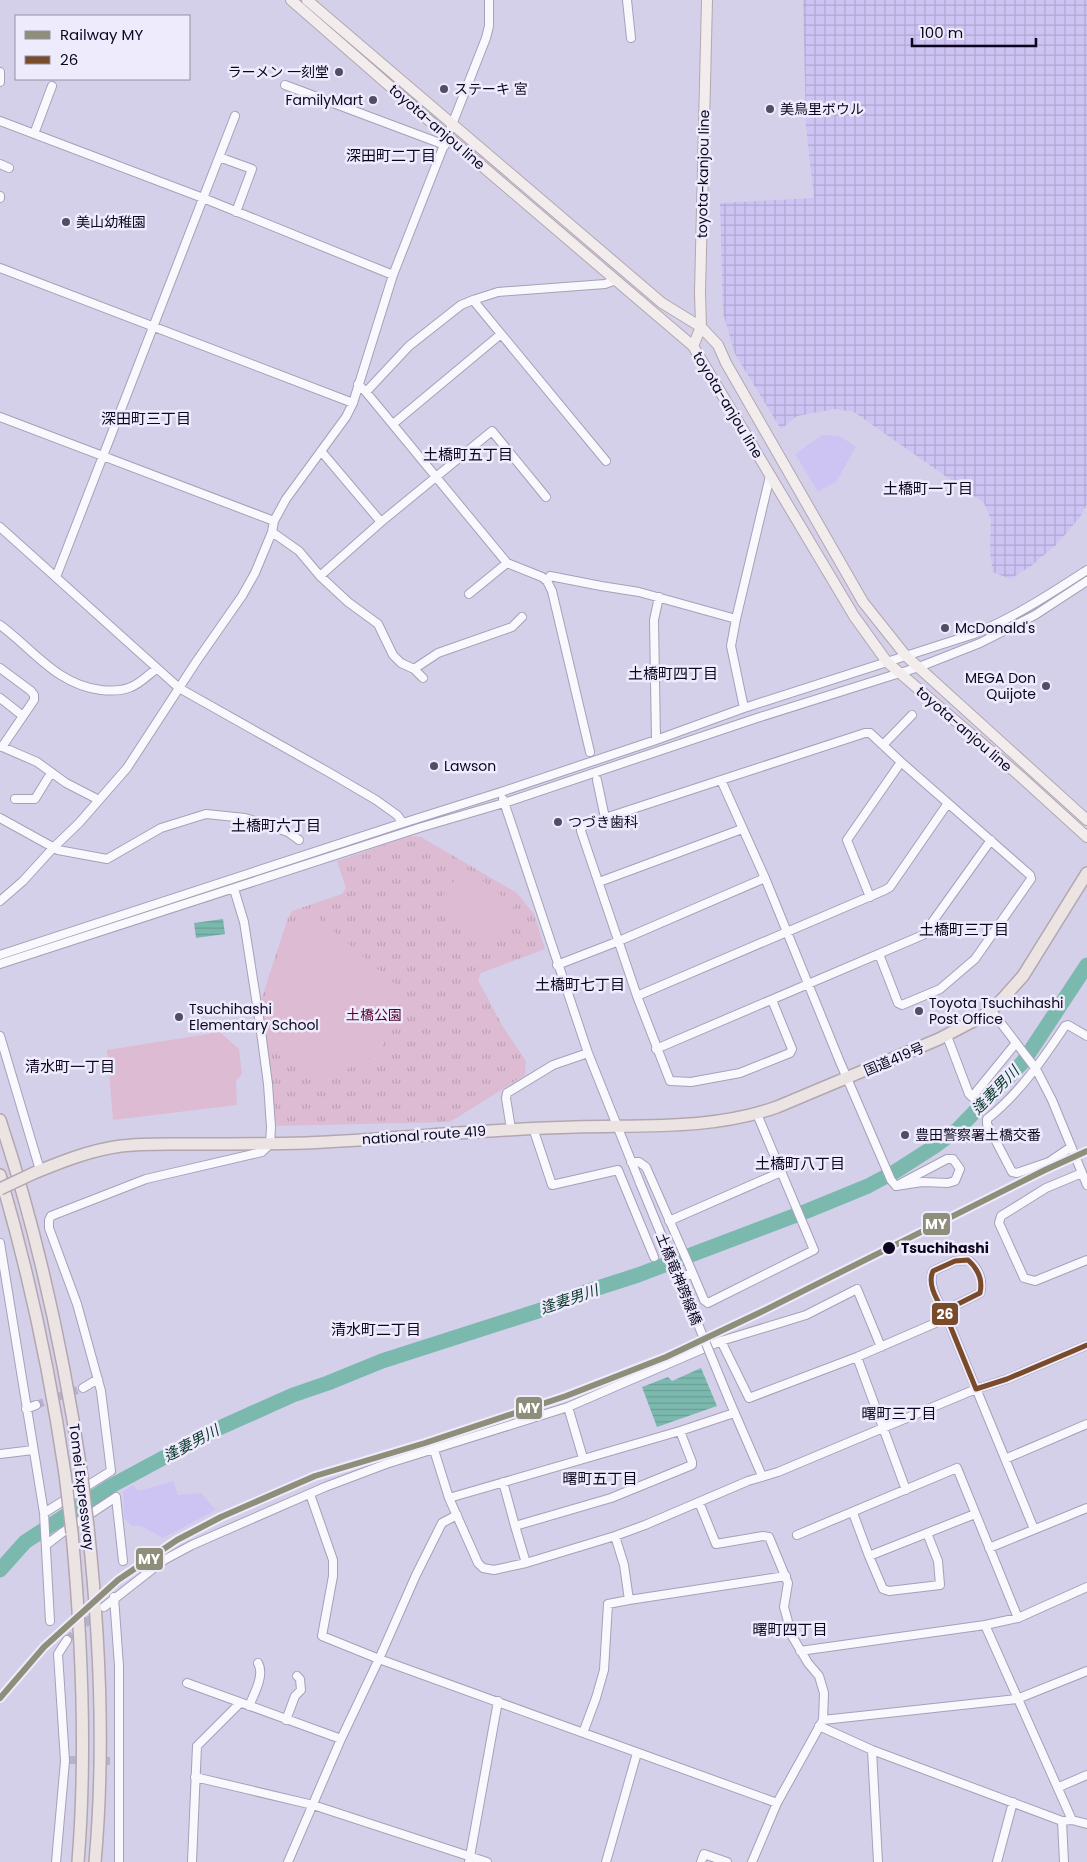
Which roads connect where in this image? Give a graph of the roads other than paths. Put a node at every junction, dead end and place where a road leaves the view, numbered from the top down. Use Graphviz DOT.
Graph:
graph roads {
  1 [pos="291,0"];
  2 [pos="307,0"];
  3 [pos="489,0"];
  4 [pos="627,0"];
  5 [pos="707,0"];
  6 [pos="631,38"];
  7 [pos="0,72"];
  8 [pos="0,82"];
  9 [pos="285,85"];
  10 [pos="52,86"];
  11 [pos="235,116"];
  12 [pos="0,121"];
  13 [pos="454,124"];
  14 [pos="34,134"];
  15 [pos="446,141"];
  16 [pos="219,157"];
  17 [pos="0,164"];
  18 [pos="9,168"];
  19 [pos="203,198"];
  20 [pos="236,212"];
  21 [pos="0,268"];
  22 [pos="393,276"];
  23 [pos="616,280"];
  24 [pos="473,300"];
  25 [pos="153,326"];
  26 [pos="701,327"];
  27 [pos="501,334"];
  28 [pos="693,346"];
  29 [pos="358,384"];
  30 [pos="366,392"];
  31 [pos="352,403"];
  32 [pos="0,417"];
  33 [pos="393,424"];
  34 [pos="321,451"];
  35 [pos="102,456"];
  36 [pos="606,461"];
  37 [pos="770,476"];
  38 [pos="436,477"];
  39 [pos="546,496"];
  40 [pos="274,521"];
  41 [pos="381,522"];
  42 [pos="0,527"];
  43 [pos="272,532"];
  44 [pos="507,562"];
  45 [pos="1087,570"];
  46 [pos="320,576"];
  47 [pos="56,577"];
  48 [pos="547,581"];
  49 [pos="1087,581"];
  50 [pos="469,594"];
  51 [pos="659,597"];
  52 [pos="522,617"];
  53 [pos="736,619"];
  54 [pos="0,625"];
  55 [pos="906,656"];
  56 [pos="887,662"];
  57 [pos="0,668"];
  58 [pos="919,668"];
  59 [pos="156,669"];
  60 [pos="414,669"];
  61 [pos="899,673"];
  62 [pos="423,678"];
  63 [pos="179,688"];
  64 [pos="0,698"];
  65 [pos="744,708"];
  66 [pos="912,714"];
  67 [pos="23,716"];
  68 [pos="656,740"];
  69 [pos="883,745"];
  70 [pos="1,747"];
  71 [pos="590,752"];
  72 [pos="901,762"];
  73 [pos="51,773"];
  74 [pos="597,780"];
  75 [pos="721,780"];
  76 [pos="501,792"];
  77 [pos="15,799"];
  78 [pos="100,800"];
  79 [pos="948,802"];
  80 [pos="504,803"];
  81 [pos="0,818"];
  82 [pos="605,818"];
  83 [pos="1087,820"];
  84 [pos="403,823"];
  85 [pos="742,829"];
  86 [pos="1086,836"];
  87 [pos="300,840"];
  88 [pos="991,840"];
  89 [pos="54,847"];
  90 [pos="1087,873"];
  91 [pos="764,878"];
  92 [pos="599,882"];
  93 [pos="234,889"];
  94 [pos="870,897"];
  95 [pos="0,902"];
  96 [pos="787,932"];
  97 [pos="618,941"];
  98 [pos="879,954"];
  99 [pos="0,955"];
  100 [pos="0,964"];
  101 [pos="557,965"];
  102 [pos="808,984"];
  103 [pos="637,996"];
  104 [pos="772,1000"];
  105 [pos="991,1010"];
  106 [pos="0,1036"];
  107 [pos="947,1036"];
  108 [pos="1087,1036"];
  109 [pos="1018,1045"];
  110 [pos="656,1048"];
  111 [pos="588,1053"];
  112 [pos="1036,1069"];
  113 [pos="848,1078"];
  114 [pos="757,1114"];
  115 [pos="0,1120"];
  116 [pos="617,1126"];
  117 [pos="533,1128"];
  118 [pos="510,1129"];
  119 [pos="270,1144"];
  120 [pos="1071,1147"];
  121 [pos="631,1162"];
  122 [pos="37,1171"];
  123 [pos="781,1172"];
  124 [pos="1082,1173"];
  125 [pos="0,1175"];
  126 [pos="894,1183"];
  127 [pos="1087,1185"];
  128 [pos="0,1189"];
  129 [pos="669,1221"];
  130 [pos="0,1243"];
  131 [pos="654,1257"];
  132 [pos="1087,1260"];
  133 [pos="692,1272"];
  134 [pos="682,1276"];
  135 [pos="938,1298"];
  136 [pos="954,1306"];
  137 [pos="947,1318"];
  138 [pos="721,1341"];
  139 [pos="1087,1345"];
  140 [pos="881,1347"];
  141 [pos="857,1357"];
  142 [pos="98,1380"];
  143 [pos="83,1388"];
  144 [pos="976,1389"];
  145 [pos="36,1405"];
  146 [pos="568,1407"];
  147 [pos="26,1409"];
  148 [pos="734,1413"];
  149 [pos="1087,1424"];
  150 [pos="884,1428"];
  151 [pos="680,1431"];
  152 [pos="33,1450"];
  153 [pos="434,1450"];
  154 [pos="0,1454"];
  155 [pos="583,1458"];
  156 [pos="1005,1459"];
  157 [pos="762,1476"];
  158 [pos="503,1482"];
  159 [pos="906,1490"];
  160 [pos="310,1494"];
  161 [pos="449,1498"];
  162 [pos="699,1502"];
  163 [pos="1087,1508"];
  164 [pos="853,1513"];
  165 [pos="44,1514"];
  166 [pos="975,1514"];
  167 [pos="457,1515"];
  168 [pos="515,1526"];
  169 [pos="1034,1528"];
  170 [pos="927,1533"];
  171 [pos="797,1535"];
  172 [pos="615,1536"];
  173 [pos="45,1543"];
  174 [pos="989,1548"];
  175 [pos="869,1556"];
  176 [pos="122,1561"];
  177 [pos="526,1563"];
  178 [pos="786,1576"];
  179 [pos="1087,1587"];
  180 [pos="114,1597"];
  181 [pos="629,1600"];
  182 [pos="100,1608"];
  183 [pos="1018,1618"];
  184 [pos="50,1621"];
  185 [pos="984,1625"];
  186 [pos="67,1640"];
  187 [pos="800,1651"];
  188 [pos="379,1659"];
  189 [pos="258,1663"];
  190 [pos="1087,1671"];
  191 [pos="298,1676"];
  192 [pos="186,1684"];
  193 [pos="1017,1699"];
  194 [pos="498,1701"];
  195 [pos="240,1703"];
  196 [pos="249,1706"];
  197 [pos="286,1720"];
  198 [pos="821,1723"];
  199 [pos="583,1733"];
  200 [pos="340,1740"];
  201 [pos="872,1750"];
  202 [pos="636,1753"];
  203 [pos="1087,1775"];
  204 [pos="195,1777"];
  205 [pos="1058,1787"];
  206 [pos="1012,1802"];
  207 [pos="777,1803"];
  208 [pos="313,1806"];
  209 [pos="1072,1820"];
  210 [pos="1062,1822"];
  211 [pos="1087,1824"];
  212 [pos="469,1859"];
  213 [pos="56,1862"];
  214 [pos="78,1862"];
  215 [pos="95,1862"];
  216 [pos="119,1862"];
  217 [pos="192,1862"];
  218 [pos="288,1862"];
  219 [pos="487,1862"];
  220 [pos="606,1862"];
  221 [pos="701,1862"];
  222 [pos="727,1862"];
  223 [pos="752,1862"];
  224 [pos="878,1862"];
  225 [pos="996,1862"];
  226 [pos="1064,1862"];
  1 -- 15 [label="main road, toyota-anjou line"];
  2 -- 13 [label="main road, toyota-anjou line"];
  3 -- 13 [label="street"];
  4 -- 6 [label="street"];
  5 -- 26 [label="main road, toyota-kanjou line"];
  7 -- 8 [label="street"];
  9 -- 15 [label="street"];
  10 -- 14 [label="street"];
  11 -- 16 [label="street"];
  12 -- 14 [label="street"];
  13 -- 15 [label="street"];
  13 -- 26 [label="main road, toyota-anjou line"];
  14 -- 19 [label="street"];
  15 -- 22 [label="street"];
  15 -- 23 [label="main road, toyota-anjou line"];
  16 -- 19 [label="street"];
  16 -- 20 [label="street"];
  17 -- 18 [label="street"];
  19 -- 20 [label="street"];
  19 -- 25 [label="street"];
  20 -- 22 [label="street"];
  21 -- 25 [label="street"];
  22 -- 29 [label="street"];
  23 -- 24 [label="street"];
  23 -- 28 [label="main road, toyota-anjou line"];
  24 -- 27 [label="street"];
  24 -- 30 [label="street"];
  25 -- 31 [label="street"];
  25 -- 35 [label="street"];
  26 -- 28 [label="main road, toyota-kanjou line"];
  26 -- 55 [label="main road, toyota-anjou line"];
  27 -- 33 [label="street"];
  27 -- 36 [label="street"];
  28 -- 37 [label="main road, toyota-anjou line"];
  29 -- 30 [label="street"];
  29 -- 31 [label="street"];
  30 -- 33 [label="street"];
  31 -- 34 [label="street"];
  32 -- 35 [label="street"];
  33 -- 38 [label="street"];
  34 -- 40 [label="street"];
  34 -- 41 [label="street"];
  35 -- 40 [label="street"];
  35 -- 47 [label="street"];
  37 -- 53 [label="street"];
  37 -- 56 [label="main road, toyota-anjou line"];
  38 -- 39 [label="street"];
  38 -- 41 [label="street"];
  38 -- 44 [label="street"];
  40 -- 43 [label="street"];
  41 -- 46 [label="street"];
  42 -- 47 [label="street"];
  43 -- 46 [label="street"];
  43 -- 63 [label="street"];
  44 -- 48 [label="street"];
  44 -- 50 [label="street"];
  45 -- 55 [label="street"];
  46 -- 60 [label="street"];
  47 -- 59 [label="street"];
  48 -- 51 [label="street"];
  48 -- 71 [label="street"];
  49 -- 58 [label="street"];
  51 -- 53 [label="street"];
  51 -- 68 [label="street"];
  52 -- 60 [label="street"];
  53 -- 65 [label="street"];
  54 -- 59 [label="street"];
  55 -- 56 [label="street"];
  55 -- 58 [label="main road, toyota-anjou line"];
  56 -- 61 [label="main road, toyota-anjou line"];
  56 -- 65 [label="street"];
  57 -- 67 [label="street"];
  58 -- 61 [label="street"];
  58 -- 83 [label="main road, toyota-anjou line"];
  59 -- 63 [label="street"];
  60 -- 62 [label="street"];
  61 -- 80 [label="street"];
  61 -- 86 [label="main road, toyota-anjou line"];
  63 -- 78 [label="street"];
  63 -- 84 [label="street"];
  64 -- 67 [label="street"];
  65 -- 68 [label="street"];
  66 -- 69 [label="street"];
  67 -- 70 [label="street"];
  68 -- 76 [label="street"];
  69 -- 72 [label="street"];
  69 -- 75 [label="street"];
  70 -- 73 [label="street"];
  72 -- 79 [label="street"];
  72 -- 94 [label="street"];
  73 -- 77 [label="street"];
  73 -- 78 [label="street"];
  74 -- 82 [label="street"];
  75 -- 82 [label="street"];
  75 -- 85 [label="street"];
  76 -- 80 [label="street, 土橋竜神跨線橋"];
  76 -- 84 [label="street"];
  78 -- 89 [label="street"];
  79 -- 88 [label="street"];
  79 -- 94 [label="street"];
  80 -- 93 [label="street"];
  80 -- 101 [label="street, 土橋竜神跨線橋"];
  81 -- 89 [label="street"];
  82 -- 92 [label="street"];
  84 -- 99 [label="street"];
  85 -- 91 [label="street"];
  85 -- 92 [label="street"];
  87 -- 89 [label="street"];
  88 -- 98 [label="street"];
  88 -- 98 [label="street"];
  89 -- 95 [label="street"];
  90 -- 105 [label="highway"];
  91 -- 96 [label="street"];
  91 -- 97 [label="street"];
  92 -- 97 [label="street"];
  93 -- 100 [label="street"];
  93 -- 119 [label="street"];
  94 -- 96 [label="street"];
  96 -- 102 [label="street"];
  96 -- 103 [label="street"];
  97 -- 101 [label="street"];
  97 -- 103 [label="street"];
  98 -- 102 [label="street"];
  101 -- 111 [label="street, 土橋竜神跨線橋"];
  102 -- 104 [label="street"];
  102 -- 113 [label="street"];
  103 -- 110 [label="street"];
  104 -- 110 [label="street"];
  104 -- 110 [label="street"];
  105 -- 107 [label="highway"];
  105 -- 109 [label="street"];
  106 -- 122 [label="street"];
  107 -- 109 [label="street"];
  107 -- 113 [label="highway, 国道419号"];
  108 -- 112 [label="street"];
  109 -- 112 [label="street"];
  111 -- 116 [label="street, 土橋竜神跨線橋"];
  111 -- 118 [label="street"];
  112 -- 120 [label="street"];
  112 -- 120 [label="street"];
  113 -- 114 [label="highway, national route 419"];
  113 -- 126 [label="street"];
  114 -- 116 [label="highway, national route 419"];
  114 -- 123 [label="street"];
  115 -- 182 [label="highway, Tomei Expressway, bridge"];
  116 -- 117 [label="highway, national route 419"];
  116 -- 121 [label="street, 土橋竜神跨線橋"];
  117 -- 118 [label="highway, national route 419"];
  117 -- 131 [label="street"];
  118 -- 119 [label="highway, national route 419"];
  119 -- 122 [label="highway, national route 419"];
  119 -- 142 [label="street"];
  120 -- 124 [label="street"];
  121 -- 129 [label="street"];
  121 -- 148 [label="street, 土橋竜神跨線橋, bridge"];
  122 -- 128 [label="highway, national route 419, bridge"];
  123 -- 129 [label="street"];
  123 -- 133 [label="street"];
  124 -- 127 [label="street"];
  124 -- 132 [label="street"];
  125 -- 214 [label="highway, Tomei Expressway, bridge"];
  126 -- 126 [label="street"];
  129 -- 133 [label="street"];
  130 -- 147 [label="street"];
  133 -- 134 [label="street"];
  135 -- 136 [label="street"];
  135 -- 136 [label="street"];
  135 -- 137 [label="street"];
  136 -- 137 [label="street"];
  137 -- 140 [label="street"];
  137 -- 144 [label="street"];
  138 -- 140 [label="street"];
  138 -- 141 [label="street"];
  138 -- 146 [label="street"];
  139 -- 144 [label="street"];
  140 -- 141 [label="street"];
  141 -- 150 [label="street"];
  142 -- 143 [label="street"];
  142 -- 165 [label="street"];
  144 -- 150 [label="street"];
  144 -- 156 [label="street"];
  145 -- 147 [label="street"];
  146 -- 153 [label="street"];
  146 -- 155 [label="street"];
  147 -- 152 [label="street"];
  148 -- 151 [label="street"];
  148 -- 157 [label="street, 土橋竜神跨線橋"];
  149 -- 156 [label="street"];
  150 -- 157 [label="street"];
  150 -- 159 [label="street"];
  151 -- 155 [label="street"];
  151 -- 168 [label="street"];
  152 -- 154 [label="street"];
  152 -- 165 [label="street"];
  153 -- 160 [label="street"];
  153 -- 161 [label="street"];
  155 -- 158 [label="street"];
  156 -- 169 [label="street"];
  157 -- 162 [label="street"];
  158 -- 161 [label="street"];
  158 -- 168 [label="street"];
  159 -- 164 [label="street"];
  159 -- 166 [label="street"];
  160 -- 180 [label="street"];
  160 -- 188 [label="street"];
  161 -- 167 [label="street"];
  162 -- 172 [label="street"];
  162 -- 178 [label="street"];
  163 -- 169 [label="street"];
  164 -- 171 [label="street"];
  164 -- 175 [label="street"];
  165 -- 173 [label="street"];
  166 -- 170 [label="street"];
  166 -- 174 [label="street"];
  167 -- 177 [label="street"];
  167 -- 188 [label="street"];
  168 -- 177 [label="street"];
  169 -- 174 [label="street"];
  170 -- 175 [label="street"];
  170 -- 175 [label="street"];
  172 -- 177 [label="street"];
  172 -- 181 [label="street"];
  173 -- 176 [label="street"];
  173 -- 184 [label="street"];
  174 -- 183 [label="street"];
  178 -- 181 [label="street"];
  178 -- 187 [label="street"];
  179 -- 183 [label="street"];
  180 -- 182 [label="street"];
  180 -- 216 [label="street"];
  181 -- 199 [label="street"];
  182 -- 215 [label="highway, Tomei Expressway"];
  183 -- 185 [label="street"];
  185 -- 187 [label="street"];
  185 -- 193 [label="street"];
  186 -- 213 [label="street"];
  187 -- 198 [label="street"];
  188 -- 194 [label="street"];
  188 -- 200 [label="street"];
  189 -- 196 [label="street"];
  190 -- 193 [label="street"];
  191 -- 197 [label="street"];
  192 -- 195 [label="street"];
  193 -- 198 [label="street"];
  193 -- 205 [label="street"];
  194 -- 199 [label="street"];
  194 -- 212 [label="street"];
  195 -- 196 [label="street"];
  195 -- 204 [label="street"];
  196 -- 197 [label="street"];
  197 -- 200 [label="street"];
  198 -- 201 [label="street"];
  198 -- 207 [label="street"];
  199 -- 202 [label="street"];
  200 -- 208 [label="street"];
  201 -- 206 [label="street"];
  201 -- 224 [label="street"];
  202 -- 207 [label="street"];
  202 -- 220 [label="street"];
  203 -- 205 [label="street"];
  204 -- 208 [label="street"];
  204 -- 217 [label="street"];
  205 -- 209 [label="street"];
  206 -- 210 [label="street"];
  206 -- 225 [label="street"];
  207 -- 223 [label="street"];
  208 -- 212 [label="street"];
  208 -- 218 [label="street"];
  209 -- 210 [label="street"];
  209 -- 211 [label="street"];
  210 -- 226 [label="street"];
  212 -- 219 [label="street"];
  221 -- 222 [label="street"];
}
